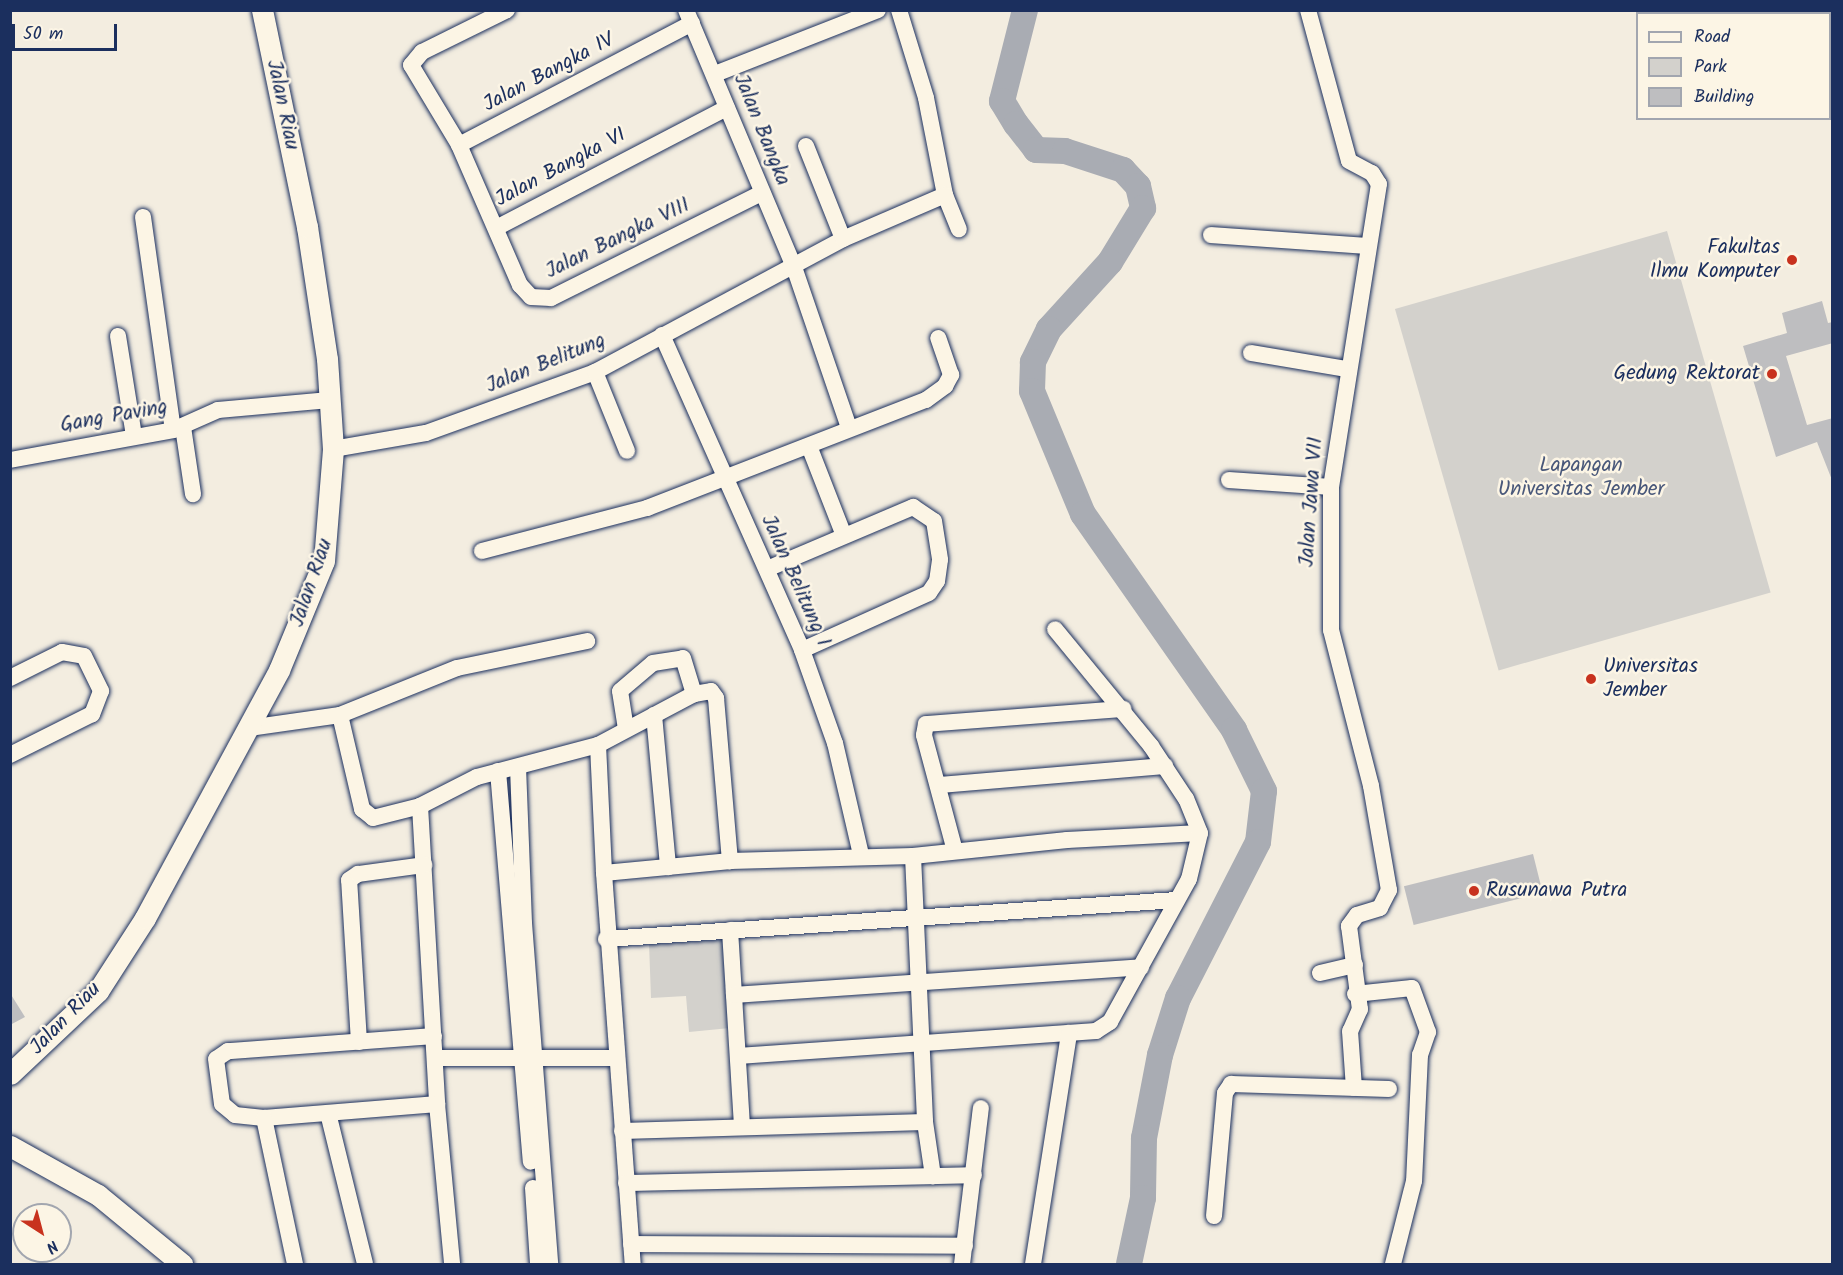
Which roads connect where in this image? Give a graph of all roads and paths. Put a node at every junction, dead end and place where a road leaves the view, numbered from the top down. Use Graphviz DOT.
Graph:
graph roads {
  1 [pos="262,10"];
  2 [pos="507,10"];
  3 [pos="878,10"];
  4 [pos="899,10"];
  5 [pos="1308,10"];
  6 [pos="689,17"];
  7 [pos="714,74"];
  8 [pos="727,108"];
  9 [pos="459,145"];
  10 [pos="806,146"];
  11 [pos="762,193"];
  12 [pos="945,195"];
  13 [pos="143,217"];
  14 [pos="498,227"];
  15 [pos="959,229"];
  16 [pos="1211,236"];
  17 [pos="843,239"];
  18 [pos="1367,246"];
  19 [pos="794,267"];
  20 [pos="662,335"];
  21 [pos="118,336"];
  22 [pos="938,338"];
  23 [pos="1251,353"];
  24 [pos="1347,369"];
  25 [pos="595,372"];
  26 [pos="330,400"];
  27 [pos="849,428"];
  28 [pos="178,429"];
  29 [pos="134,436"];
  30 [pos="809,446"];
  31 [pos="333,449"];
  32 [pos="627,451"];
  33 [pos="10,460"];
  34 [pos="723,478"];
  35 [pos="1229,480"];
  36 [pos="1331,487"];
  37 [pos="193,494"];
  38 [pos="843,533"];
  39 [pos="482,551"];
  40 [pos="767,569"];
  41 [pos="1055,629"];
  42 [pos="587,641"];
  43 [pos="802,650"];
  44 [pos="10,678"];
  45 [pos="694,694"];
  46 [pos="1123,709"];
  47 [pos="340,715"];
  48 [pos="654,715"];
  49 [pos="249,728"];
  50 [pos="626,729"];
  51 [pos="598,745"];
  52 [pos="10,755"];
  53 [pos="1165,766"];
  54 [pos="518,767"];
  55 [pos="498,771"];
  56 [pos="939,785"];
  57 [pos="420,806"];
  58 [pos="1200,833"];
  59 [pos="956,851"];
  60 [pos="861,855"];
  61 [pos="913,856"];
  62 [pos="730,861"];
  63 [pos="424,865"];
  64 [pos="668,867"];
  65 [pos="604,873"];
  66 [pos="1177,900"];
  67 [pos="913,916"];
  68 [pos="518,924"];
  69 [pos="730,930"];
  70 [pos="606,939"];
  71 [pos="1355,965"];
  72 [pos="1141,967"];
  73 [pos="1320,973"];
  74 [pos="917,981"];
  75 [pos="1354,994"];
  76 [pos="734,995"];
  77 [pos="1069,1033"];
  78 [pos="434,1036"];
  79 [pos="359,1042"];
  80 [pos="921,1045"];
  81 [pos="738,1056"];
  82 [pos="437,1058"];
  83 [pos="616,1058"];
  84 [pos="527,1059"];
  85 [pos="10,1074"];
  86 [pos="1354,1088"];
  87 [pos="1389,1089"];
  88 [pos="437,1104"];
  89 [pos="981,1108"];
  90 [pos="328,1113"];
  91 [pos="264,1118"];
  92 [pos="925,1122"];
  93 [pos="742,1125"];
  94 [pos="622,1131"];
  95 [pos="10,1146"];
  96 [pos="537,1172"];
  97 [pos="933,1176"];
  98 [pos="974,1176"];
  99 [pos="626,1183"];
  100 [pos="1214,1216"];
  101 [pos="631,1244"];
  102 [pos="965,1246"];
  103 [pos="182,1264"];
  104 [pos="295,1264"];
  105 [pos="365,1264"];
  106 [pos="452,1264"];
  107 [pos="538,1264"];
  108 [pos="550,1264"];
  109 [pos="633,1264"];
  110 [pos="962,1264"];
  111 [pos="1033,1264"];
  112 [pos="1393,1264"];
  1 -- 26 [label="main road, Jalan Riau"];
  2 -- 9 [label="street, Jalan Bangka VI"];
  3 -- 7 [label="street"];
  4 -- 12 [label="street"];
  5 -- 18 [label="street, Jalan Jawa VII"];
  6 -- 7 [label="street, Jalan Bangka"];
  6 -- 9 [label="street, Jalan Bangka IV"];
  7 -- 8 [label="street, Jalan Bangka"];
  8 -- 11 [label="street, Jalan Bangka"];
  8 -- 14 [label="street, Jalan Bangka VI"];
  9 -- 14 [label="street, Jalan Bangka VI"];
  10 -- 17 [label="street"];
  11 -- 14 [label="street, Jalan Bangka VIII"];
  11 -- 19 [label="street, Jalan Bangka"];
  12 -- 15 [label="street"];
  12 -- 17 [label="street, Jalan Belitung"];
  13 -- 28 [label="street"];
  16 -- 18 [label="street"];
  17 -- 19 [label="street, Jalan Belitung"];
  18 -- 24 [label="street, Jalan Jawa VII"];
  19 -- 20 [label="street, Jalan Belitung"];
  19 -- 27 [label="street, Jalan Bangka"];
  20 -- 25 [label="street, Jalan Belitung"];
  20 -- 34 [label="street, Jalan Belitung I"];
  21 -- 29 [label="street"];
  22 -- 27 [label="street"];
  23 -- 24 [label="street"];
  24 -- 36 [label="street, Jalan Jawa VII"];
  25 -- 31 [label="street, Jalan Belitung"];
  25 -- 32 [label="street"];
  26 -- 28 [label="street, Gang Paving"];
  26 -- 31 [label="main road, Jalan Riau"];
  27 -- 30 [label="street"];
  28 -- 29 [label="street, Gang Paving"];
  28 -- 37 [label="street"];
  29 -- 33 [label="street, Gang Paving"];
  30 -- 34 [label="street"];
  30 -- 38 [label="street"];
  31 -- 49 [label="main road, Jalan Riau"];
  34 -- 39 [label="street"];
  34 -- 40 [label="street, Jalan Belitung I"];
  35 -- 36 [label="street"];
  36 -- 71 [label="street, Jalan Jawa VII"];
  38 -- 40 [label="street"];
  38 -- 43 [label="street"];
  40 -- 43 [label="street, Jalan Belitung I"];
  41 -- 46 [label="street"];
  42 -- 47 [label="street"];
  43 -- 60 [label="street, Jalan Belitung I"];
  44 -- 52 [label="street"];
  45 -- 48 [label="street"];
  45 -- 50 [label="street"];
  45 -- 62 [label="street"];
  46 -- 53 [label="street"];
  46 -- 56 [label="street"];
  47 -- 49 [label="street"];
  47 -- 57 [label="street"];
  48 -- 50 [label="street"];
  48 -- 64 [label="street"];
  49 -- 85 [label="main road, Jalan Riau"];
  50 -- 51 [label="street"];
  51 -- 54 [label="street"];
  51 -- 65 [label="street"];
  53 -- 56 [label="street"];
  53 -- 58 [label="street"];
  54 -- 55 [label="street"];
  54 -- 68 [label="street"];
  55 -- 57 [label="street"];
  55 -- 68 [label="street"];
  56 -- 59 [label="street"];
  57 -- 63 [label="street"];
  58 -- 59 [label="street"];
  58 -- 66 [label="street"];
  59 -- 61 [label="street"];
  60 -- 61 [label="street"];
  60 -- 62 [label="street"];
  61 -- 67 [label="street"];
  62 -- 64 [label="street"];
  63 -- 78 [label="street"];
  63 -- 79 [label="street"];
  64 -- 65 [label="street"];
  65 -- 70 [label="street"];
  66 -- 67 [label="street"];
  66 -- 72 [label="street"];
  67 -- 69 [label="street"];
  67 -- 74 [label="street"];
  68 -- 84 [label="street"];
  69 -- 70 [label="street"];
  69 -- 76 [label="street"];
  70 -- 83 [label="street"];
  71 -- 73 [label="street"];
  71 -- 75 [label="street, Jalan Jawa VII"];
  72 -- 74 [label="street"];
  72 -- 77 [label="street"];
  74 -- 76 [label="street"];
  74 -- 80 [label="street"];
  75 -- 86 [label="street, Jalan Jawa VII"];
  75 -- 112 [label="street"];
  76 -- 81 [label="street"];
  77 -- 80 [label="street"];
  77 -- 111 [label="street"];
  78 -- 79 [label="street"];
  78 -- 82 [label="street"];
  79 -- 91 [label="street"];
  80 -- 81 [label="street"];
  80 -- 92 [label="street"];
  81 -- 93 [label="street"];
  82 -- 84 [label="street"];
  82 -- 88 [label="street"];
  83 -- 84 [label="street"];
  83 -- 94 [label="street"];
  84 -- 96 [label="street"];
  86 -- 87 [label="street"];
  86 -- 100 [label="street"];
  88 -- 90 [label="street"];
  88 -- 106 [label="street"];
  89 -- 98 [label="street"];
  90 -- 91 [label="street"];
  90 -- 105 [label="street"];
  91 -- 104 [label="street"];
  92 -- 93 [label="street"];
  92 -- 97 [label="street"];
  93 -- 94 [label="street"];
  94 -- 99 [label="street"];
  95 -- 103 [label="main road"];
  96 -- 107 [label="street"];
  96 -- 108 [label="street"];
  97 -- 98 [label="street"];
  97 -- 99 [label="street"];
  98 -- 102 [label="street"];
  99 -- 101 [label="street"];
  101 -- 102 [label="street"];
  101 -- 109 [label="street"];
  102 -- 110 [label="street"];
}
